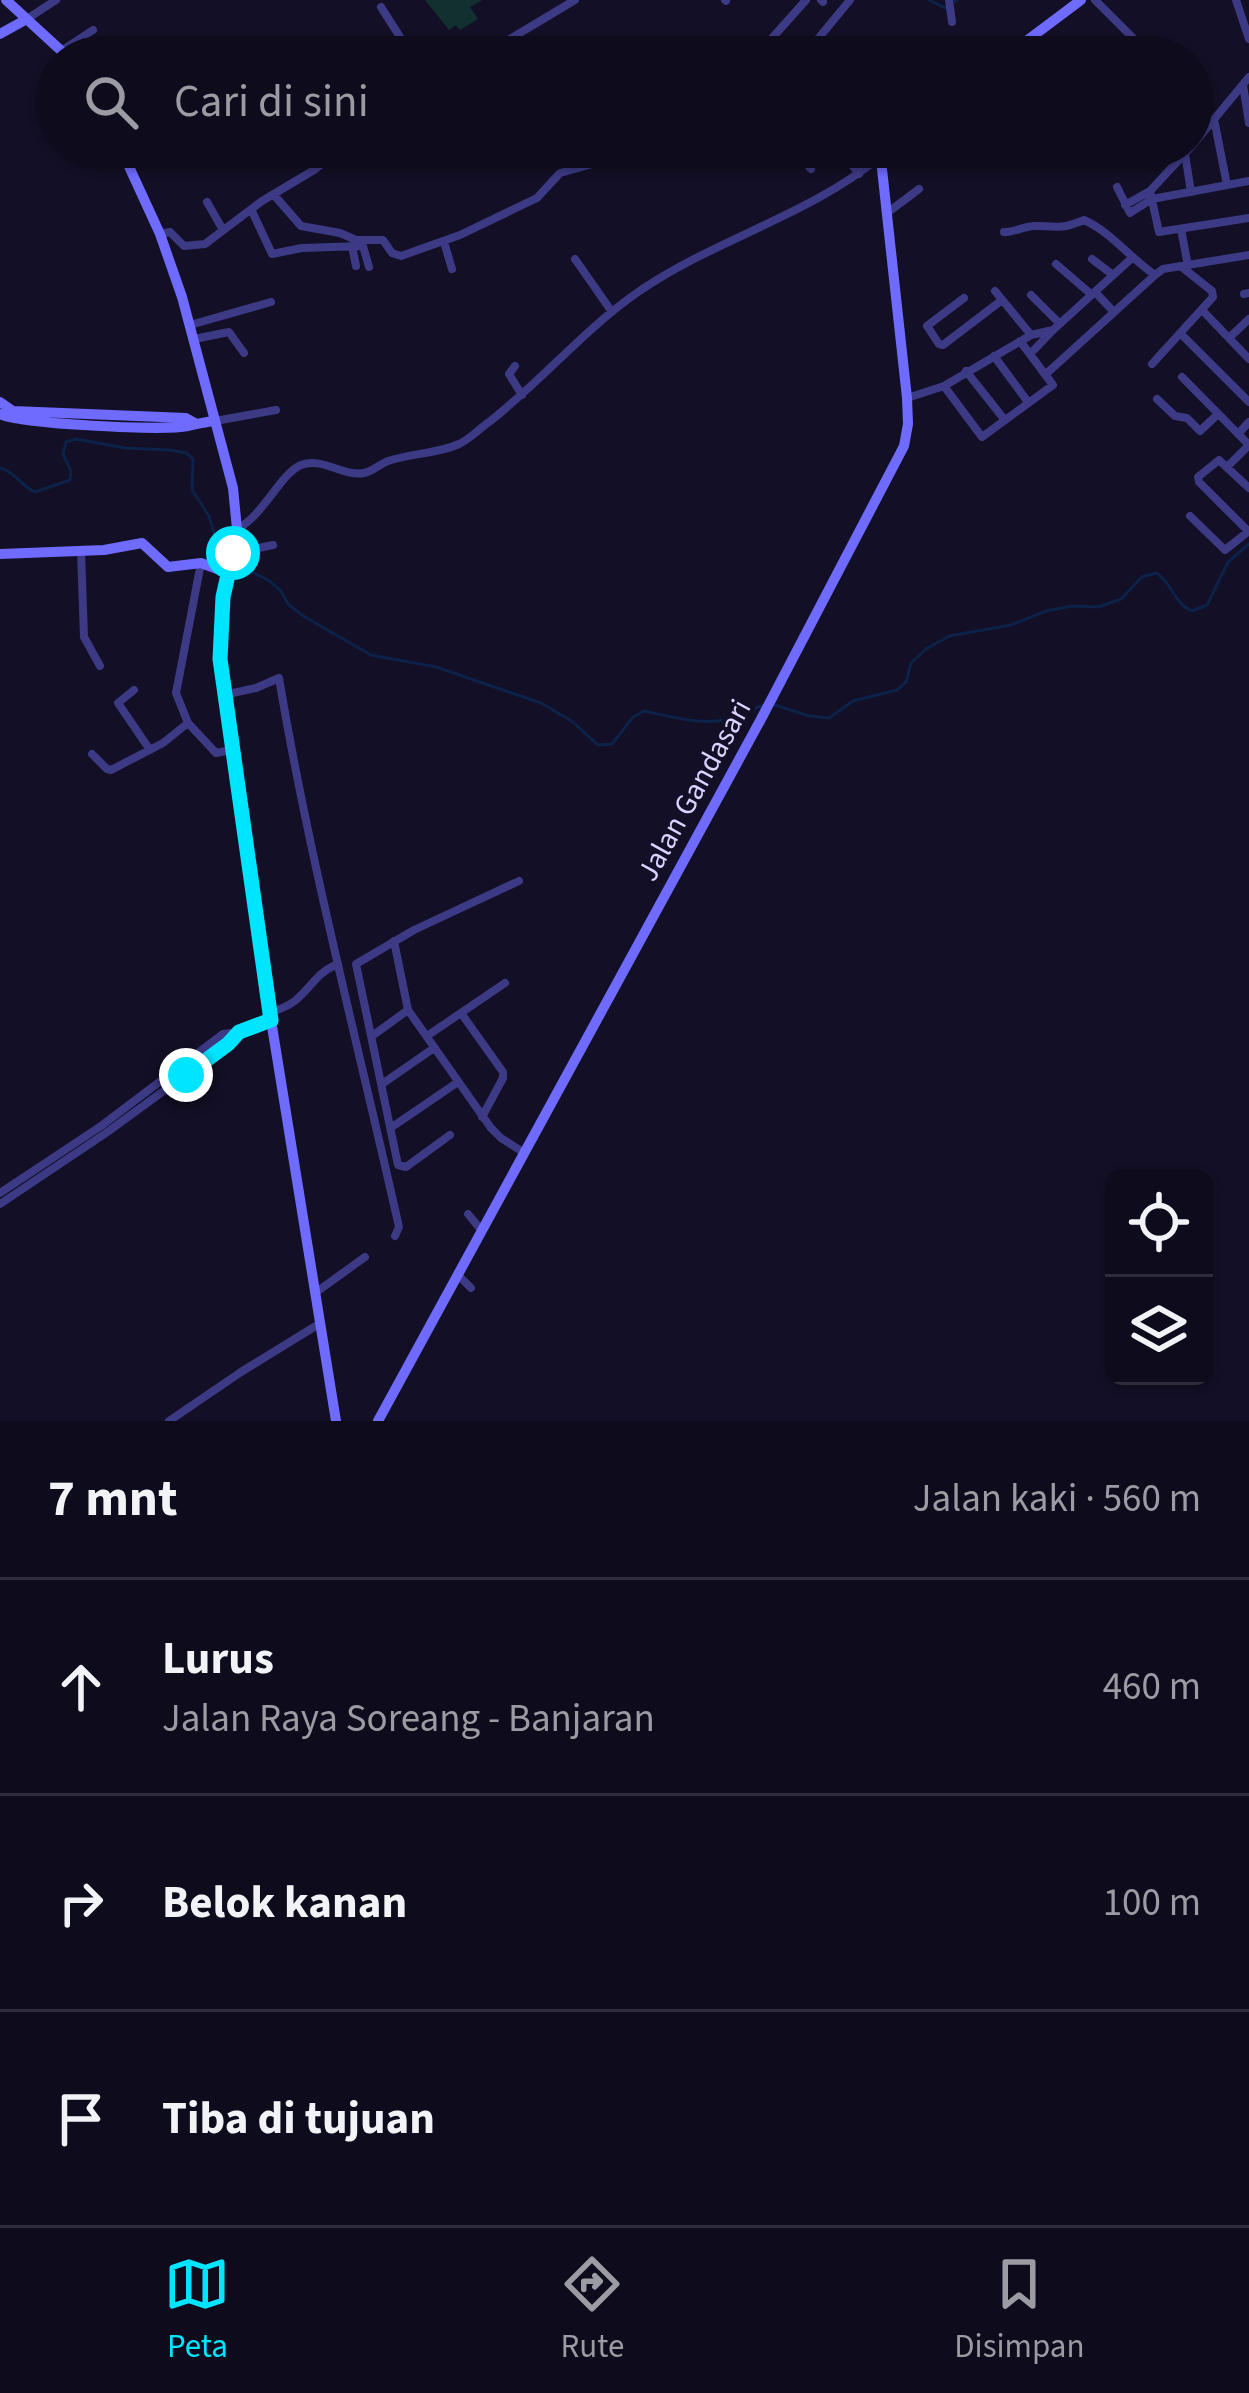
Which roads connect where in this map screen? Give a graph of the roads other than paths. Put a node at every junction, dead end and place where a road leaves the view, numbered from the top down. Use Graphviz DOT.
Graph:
graph roads {
  1 [pos="6,0"];
  2 [pos="56,0"];
  3 [pos="575,0"];
  4 [pos="806,0"];
  5 [pos="850,0"];
  6 [pos="1081,0"];
  7 [pos="1095,0"];
  8 [pos="1236,0"];
  9 [pos="949,4"];
  10 [pos="381,7"];
  11 [pos="27,19"];
  12 [pos="952,22"];
  13 [pos="93,31"];
  14 [pos="0,34"];
  15 [pos="45,36"];
  16 [pos="87,36"];
  17 [pos="399,36"];
  18 [pos="515,36"];
  19 [pos="774,36"];
  20 [pos="820,36"];
  21 [pos="1033,36"];
  22 [pos="1131,36"];
  23 [pos="1249,39"];
  24 [pos="1246,81"];
  25 [pos="1214,119"];
  26 [pos="1249,123"];
  27 [pos="130,168"];
  28 [pos="317,168"];
  29 [pos="578,168"];
  30 [pos="854,168"];
  31 [pos="866,168"];
  32 [pos="886,168"];
  33 [pos="1173,168"];
  34 [pos="1190,168"];
  35 [pos="859,174"];
  36 [pos="1249,181"];
  37 [pos="1227,185"];
  38 [pos="1117,187"];
  39 [pos="919,189"];
  40 [pos="1191,192"];
  41 [pos="274,195"];
  42 [pos="1151,195"];
  43 [pos="207,202"];
  44 [pos="1125,205"];
  45 [pos="1138,207"];
  46 [pos="251,209"];
  47 [pos="887,213"];
  48 [pos="1249,218"];
  49 [pos="1157,222"];
  50 [pos="1181,229"];
  51 [pos="223,230"];
  52 [pos="1004,232"];
  53 [pos="160,233"];
  54 [pos="444,242"];
  55 [pos="352,246"];
  56 [pos="1249,255"];
  57 [pos="1133,257"];
  58 [pos="575,259"];
  59 [pos="1092,259"];
  60 [pos="1056,264"];
  61 [pos="356,266"];
  62 [pos="1185,266"];
  63 [pos="369,267"];
  64 [pos="452,269"];
  65 [pos="1155,274"];
  66 [pos="1113,275"];
  67 [pos="1094,293"];
  68 [pos="1031,295"];
  69 [pos="964,298"];
  70 [pos="271,302"];
  71 [pos="1114,311"];
  72 [pos="1203,311"];
  73 [pos="612,312"];
  74 [pos="1249,319"];
  75 [pos="190,325"];
  76 [pos="1056,327"];
  77 [pos="1180,333"];
  78 [pos="1031,335"];
  79 [pos="1229,338"];
  80 [pos="194,339"];
  81 [pos="1020,341"];
  82 [pos="244,353"];
  83 [pos="1030,354"];
  84 [pos="994,356"];
  85 [pos="1249,358"];
  86 [pos="1151,364"];
  87 [pos="515,366"];
  88 [pos="966,371"];
  89 [pos="1046,374"];
  90 [pos="1182,377"];
  91 [pos="944,386"];
  92 [pos="522,395"];
  93 [pos="907,398"];
  94 [pos="1157,399"];
  95 [pos="0,402"];
  96 [pos="1028,402"];
  97 [pos="1249,402"];
  98 [pos="276,410"];
  99 [pos="0,414"];
  100 [pos="1218,414"];
  101 [pos="41,418"];
  102 [pos="1004,419"];
  103 [pos="215,421"];
  104 [pos="1249,422"];
  105 [pos="1238,434"];
  106 [pos="1227,467"];
  107 [pos="1249,488"];
  108 [pos="1190,516"];
  109 [pos="237,529"];
  110 [pos="1249,531"];
  111 [pos="273,545"];
  112 [pos="81,551"];
  113 [pos="0,554"];
  114 [pos="231,562"];
  115 [pos="201,563"];
  116 [pos="100,666"];
  117 [pos="134,690"];
  118 [pos="224,695"];
  119 [pos="188,724"];
  120 [pos="150,750"];
  121 [pos="231,750"];
  122 [pos="92,754"];
  123 [pos="519,881"];
  124 [pos="394,941"];
  125 [pos="338,964"];
  126 [pos="505,983"];
  127 [pos="408,1010"];
  128 [pos="461,1013"];
  129 [pos="270,1016"];
  130 [pos="372,1036"];
  131 [pos="427,1036"];
  132 [pos="434,1048"];
  133 [pos="458,1082"];
  134 [pos="382,1084"];
  135 [pos="482,1117"];
  136 [pos="392,1127"];
  137 [pos="450,1136"];
  138 [pos="524,1152"];
  139 [pos="24,1184"];
  140 [pos="0,1193"];
  141 [pos="0,1204"];
  142 [pos="468,1214"];
  143 [pos="482,1231"];
  144 [pos="395,1236"];
  145 [pos="365,1258"];
  146 [pos="458,1275"];
  147 [pos="471,1288"];
  148 [pos="314,1294"];
  149 [pos="319,1324"];
  150 [pos="337,1419"];
  151 [pos="169,1421"];
  152 [pos="379,1421"];
  1 -- 11 [label="street"];
  2 -- 11 [label="street"];
  3 -- 18 [label="street"];
  4 -- 19 [label="street"];
  5 -- 20 [label="street"];
  6 -- 21 [label="street"];
  7 -- 22 [label="street"];
  8 -- 23 [label="street"];
  9 -- 12 [label="street"];
  10 -- 17 [label="street"];
  11 -- 14 [label="street"];
  11 -- 15 [label="street"];
  13 -- 16 [label="street"];
  24 -- 25 [label="street"];
  24 -- 26 [label="street"];
  25 -- 37 [label="street"];
  27 -- 53 [label="street"];
  28 -- 41 [label="street"];
  29 -- 54 [label="street"];
  30 -- 35 [label="street"];
  31 -- 35 [label="street"];
  32 -- 47 [label="street, Jalan Gandasari"];
  33 -- 42 [label="street"];
  34 -- 40 [label="street"];
  35 -- 73 [label="street"];
  36 -- 37 [label="street"];
  37 -- 40 [label="street"];
  38 -- 44 [label="street"];
  39 -- 47 [label="street"];
  40 -- 42 [label="street"];
  41 -- 46 [label="street"];
  41 -- 54 [label="street"];
  42 -- 44 [label="street"];
  42 -- 45 [label="street"];
  42 -- 49 [label="street"];
  43 -- 51 [label="street"];
  44 -- 45 [label="street"];
  45 -- 49 [label="street"];
  46 -- 51 [label="street"];
  46 -- 55 [label="street"];
  47 -- 93 [label="street, Jalan Gandasari"];
  48 -- 50 [label="street"];
  49 -- 50 [label="street"];
  50 -- 62 [label="street"];
  51 -- 53 [label="street"];
  52 -- 57 [label="street"];
  53 -- 75 [label="street"];
  54 -- 64 [label="street"];
  55 -- 61 [label="street"];
  55 -- 63 [label="street"];
  56 -- 62 [label="street"];
  57 -- 65 [label="street"];
  57 -- 66 [label="street"];
  58 -- 73 [label="street"];
  59 -- 66 [label="street"];
  60 -- 67 [label="street"];
  62 -- 65 [label="street"];
  62 -- 72 [label="street"];
  65 -- 71 [label="street"];
  66 -- 67 [label="street"];
  67 -- 71 [label="street"];
  67 -- 76 [label="street"];
  68 -- 76 [label="street"];
  69 -- 78 [label="street"];
  70 -- 75 [label="street"];
  71 -- 89 [label="street"];
  72 -- 77 [label="street"];
  72 -- 79 [label="street"];
  73 -- 92 [label="street"];
  74 -- 79 [label="street"];
  75 -- 80 [label="street"];
  76 -- 78 [label="street"];
  76 -- 83 [label="street"];
  77 -- 86 [label="street"];
  77 -- 97 [label="street"];
  78 -- 81 [label="street"];
  79 -- 85 [label="street"];
  80 -- 82 [label="street"];
  80 -- 103 [label="street"];
  81 -- 83 [label="street"];
  81 -- 84 [label="street"];
  83 -- 89 [label="street"];
  84 -- 88 [label="street"];
  84 -- 96 [label="street"];
  87 -- 92 [label="street"];
  88 -- 91 [label="street"];
  88 -- 102 [label="street"];
  89 -- 96 [label="street"];
  90 -- 100 [label="street"];
  91 -- 93 [label="street"];
  91 -- 102 [label="street"];
  92 -- 109 [label="street"];
  93 -- 138 [label="street, Jalan Gandasari"];
  94 -- 100 [label="street"];
  95 -- 101 [label="street"];
  96 -- 102 [label="street"];
  98 -- 103 [label="street"];
  99 -- 101 [label="street"];
  100 -- 105 [label="street"];
  101 -- 103 [label="street"];
  103 -- 109 [label="street"];
  104 -- 105 [label="street"];
  105 -- 106 [label="street"];
  106 -- 107 [label="street"];
  106 -- 110 [label="street"];
  108 -- 110 [label="street"];
  109 -- 114 [label="street"];
  111 -- 114 [label="street"];
  112 -- 113 [label="street"];
  112 -- 115 [label="street"];
  112 -- 116 [label="street"];
  114 -- 115 [label="street"];
  114 -- 118 [label="street"];
  115 -- 119 [label="street"];
  117 -- 120 [label="street"];
  118 -- 121 [label="street"];
  118 -- 125 [label="street"];
  119 -- 120 [label="street"];
  119 -- 121 [label="street"];
  120 -- 122 [label="street"];
  121 -- 129 [label="street"];
  123 -- 124 [label="street"];
  124 -- 127 [label="street"];
  124 -- 130 [label="street"];
  125 -- 129 [label="street"];
  125 -- 144 [label="street"];
  126 -- 128 [label="street"];
  127 -- 130 [label="street"];
  127 -- 131 [label="street"];
  128 -- 131 [label="street"];
  128 -- 135 [label="street"];
  129 -- 139 [label="street"];
  129 -- 148 [label="street"];
  130 -- 134 [label="street"];
  131 -- 132 [label="street"];
  132 -- 133 [label="street"];
  132 -- 134 [label="street"];
  133 -- 135 [label="street"];
  133 -- 136 [label="street"];
  134 -- 136 [label="street"];
  135 -- 138 [label="street"];
  136 -- 137 [label="street"];
  138 -- 143 [label="street, Jalan Gandasari"];
  139 -- 140 [label="street"];
  139 -- 141 [label="street"];
  142 -- 143 [label="street"];
  143 -- 146 [label="street, Jalan Gandasari"];
  145 -- 148 [label="street"];
  146 -- 147 [label="street"];
  146 -- 152 [label="street, Jalan Gandasari"];
  148 -- 149 [label="street"];
  149 -- 150 [label="street"];
  149 -- 151 [label="street"];
}
